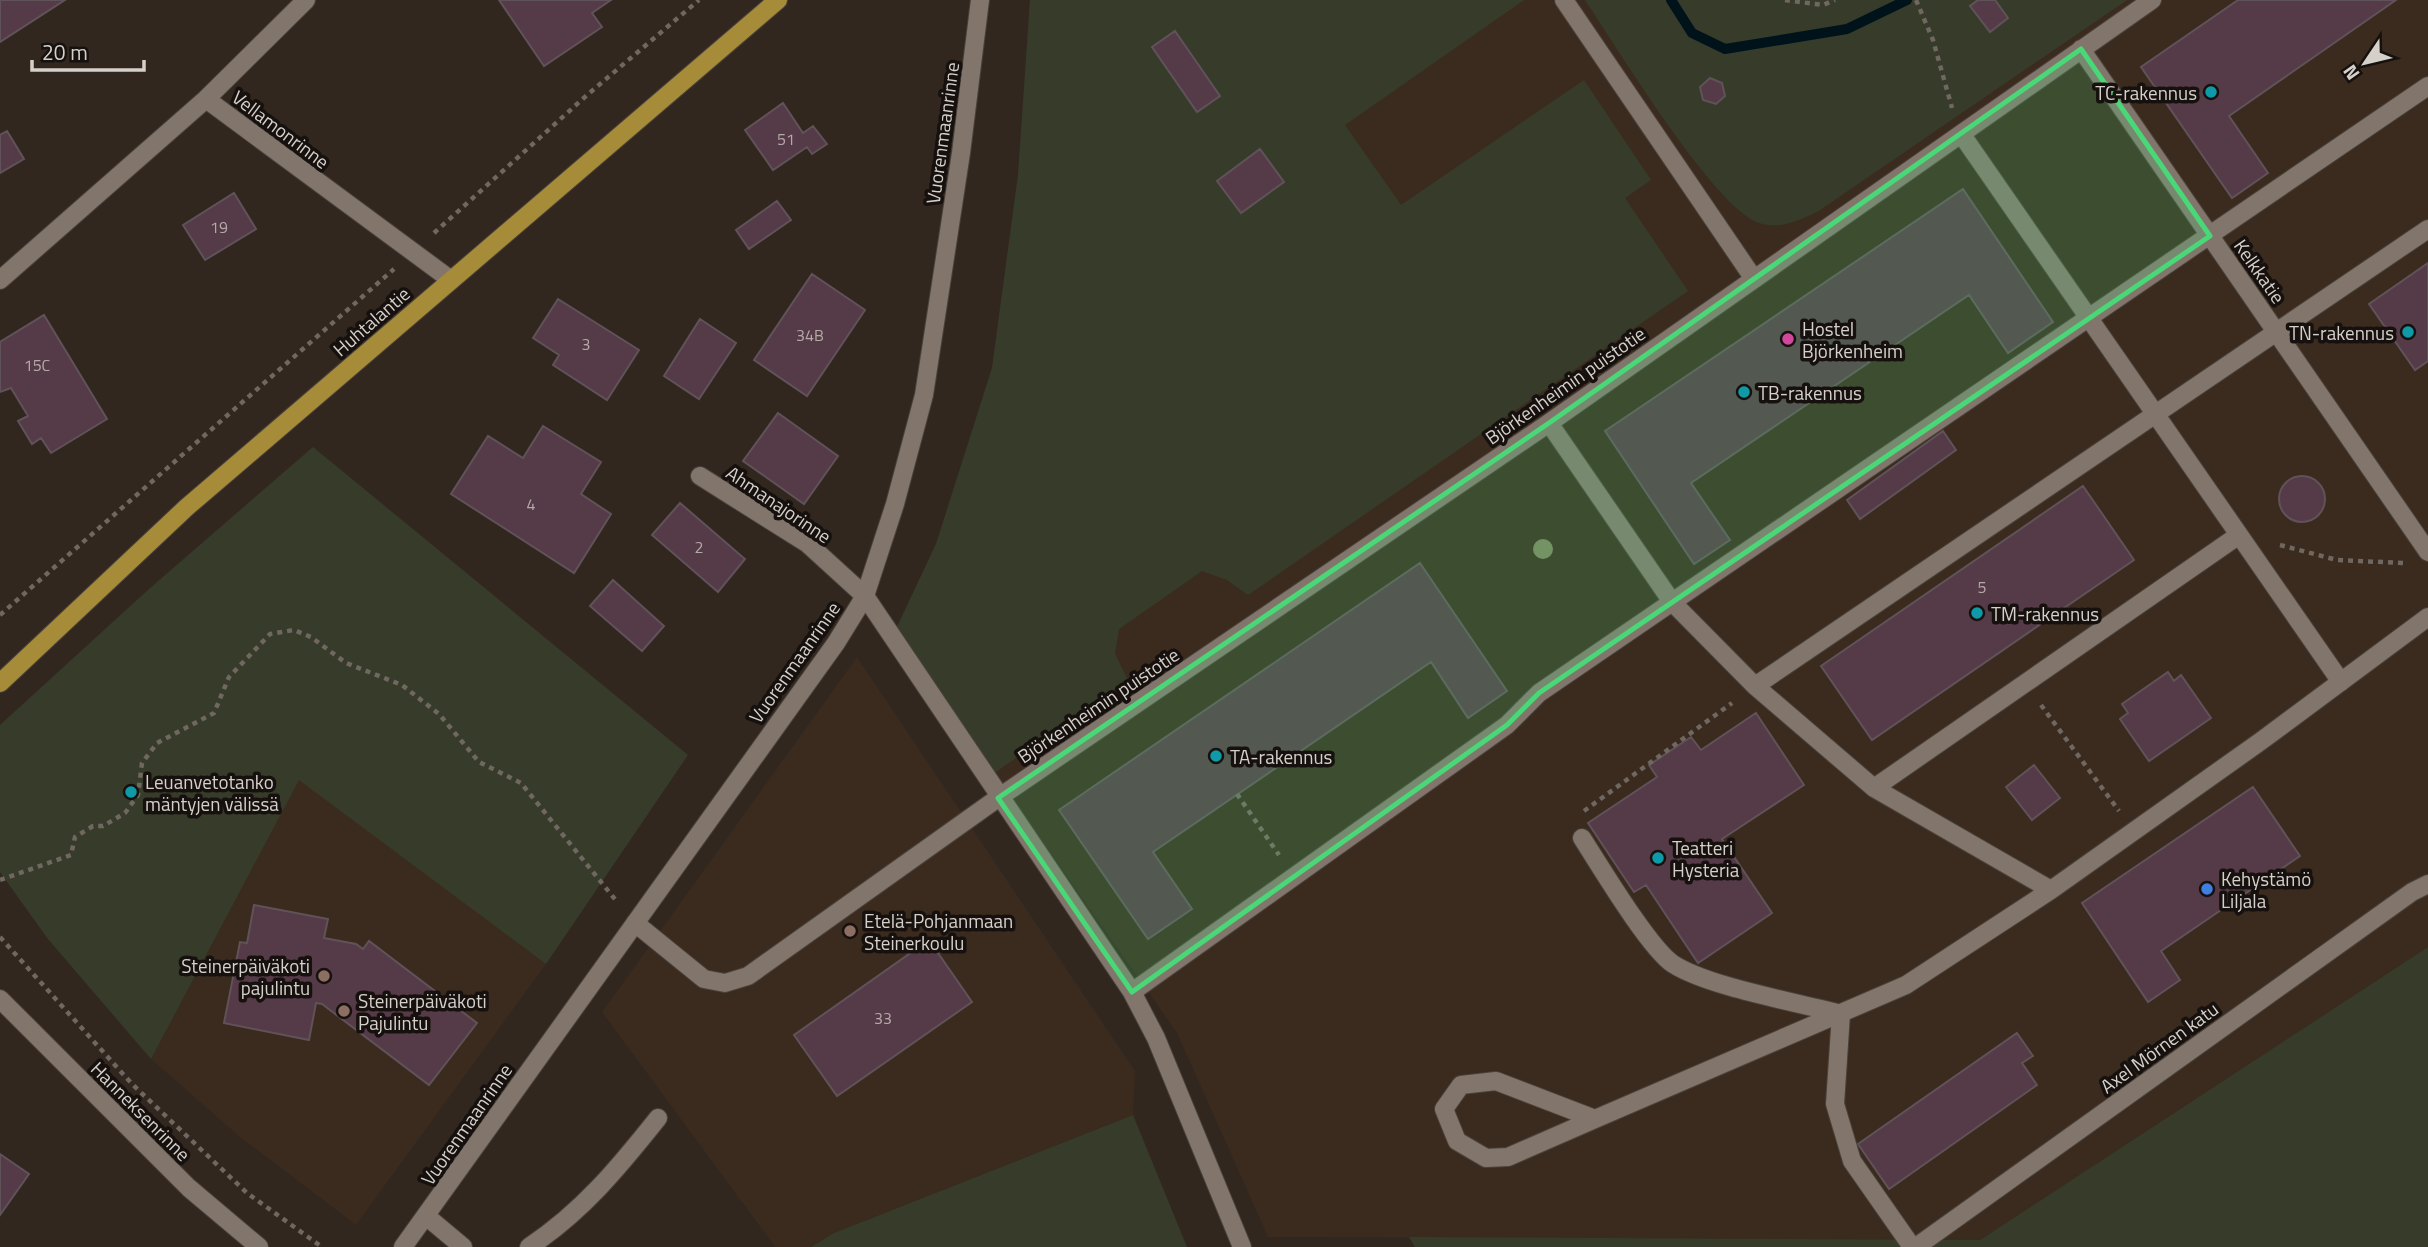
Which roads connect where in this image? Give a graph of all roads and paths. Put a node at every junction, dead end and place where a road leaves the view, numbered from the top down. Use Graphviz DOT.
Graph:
graph roads {
  1 [pos="306,0"];
  2 [pos="699,0"];
  3 [pos="778,0"];
  4 [pos="980,0"];
  5 [pos="1564,0"];
  6 [pos="1785,0"];
  7 [pos="1835,0"];
  8 [pos="1916,0"];
  9 [pos="2151,0"];
  10 [pos="2081,49"];
  11 [pos="2428,86"];
  12 [pos="206,99"];
  13 [pos="1962,135"];
  14 [pos="2428,229"];
  15 [pos="2210,236"];
  16 [pos="413,253"];
  17 [pos="1754,279"];
  18 [pos="0,280"];
  19 [pos="451,281"];
  20 [pos="2089,318"];
  21 [pos="2277,333"];
  22 [pos="2157,416"];
  23 [pos="1549,424"];
  24 [pos="700,476"];
  25 [pos="2239,535"];
  26 [pos="2421,557"];
  27 [pos="865,596"];
  28 [pos="1672,602"];
  29 [pos="0,615"];
  30 [pos="2428,617"];
  31 [pos="2341,682"];
  32 [pos="0,683"];
  33 [pos="2025,683"];
  34 [pos="1755,686"];
  35 [pos="1874,788"];
  36 [pos="1237,794"];
  37 [pos="998,798"];
  38 [pos="2134,832"];
  39 [pos="1582,838"];
  40 [pos="1293,876"];
  41 [pos="0,880"];
  42 [pos="2428,884"];
  43 [pos="2051,890"];
  44 [pos="635,923"];
  45 [pos="0,937"];
  46 [pos="1132,992"];
  47 [pos="0,999"];
  48 [pos="1841,1014"];
  49 [pos="659,1118"];
  50 [pos="1595,1119"];
  51 [pos="426,1216"];
  52 [pos="259,1247"];
  53 [pos="322,1247"];
  54 [pos="403,1247"];
  55 [pos="463,1247"];
  56 [pos="529,1247"];
  57 [pos="1242,1247"];
  58 [pos="1914,1247"];
  1 -- 12 [label="street"];
  2 -- 16 [label="path"];
  3 -- 19 [label="main road, Huhtalantie"];
  4 -- 27 [label="street, Vuorenmaanrinne"];
  5 -- 17 [label="street"];
  6 -- 7 [label="path"];
  8 -- 13 [label="path"];
  9 -- 10 [label="street, Björkenheimin puistotie"];
  10 -- 13 [label="street, Björkenheimin puistotie"];
  10 -- 15 [label="street, Kelkkatie"];
  11 -- 15 [label="street"];
  12 -- 16 [label="street, Vellamonrinne"];
  12 -- 18 [label="street, Vellamonrinne"];
  13 -- 17 [label="street, Björkenheimin puistotie"];
  13 -- 20 [label="street"];
  14 -- 21 [label="street"];
  15 -- 20 [label="street"];
  15 -- 21 [label="street, Kelkkatie"];
  16 -- 19 [label="street, Vellamonrinne"];
  16 -- 29 [label="path"];
  17 -- 23 [label="street, Björkenheimin puistotie"];
  19 -- 32 [label="main road, Huhtalantie"];
  20 -- 22 [label="street"];
  20 -- 28 [label="street"];
  21 -- 22 [label="street"];
  21 -- 26 [label="street, Kelkkatie"];
  22 -- 25 [label="street"];
  22 -- 34 [label="street"];
  23 -- 28 [label="street"];
  23 -- 37 [label="street, Björkenheimin puistotie"];
  24 -- 27 [label="street, Ahmanajorinne"];
  25 -- 26 [label="path"];
  25 -- 31 [label="street"];
  25 -- 33 [label="street"];
  27 -- 37 [label="street, Ahmanajorinne"];
  27 -- 44 [label="street, Vuorenmaanrinne"];
  28 -- 34 [label="street"];
  28 -- 40 [label="street"];
  30 -- 31 [label="street"];
  31 -- 38 [label="street"];
  33 -- 35 [label="street"];
  33 -- 38 [label="path"];
  34 -- 35 [label="street"];
  34 -- 39 [label="path"];
  35 -- 43 [label="street"];
  36 -- 40 [label="path"];
  37 -- 44 [label="street, Björkenheimin puistotie"];
  37 -- 46 [label="street, Ahmanajorinne"];
  38 -- 43 [label="street"];
  39 -- 48 [label="street"];
  40 -- 46 [label="street"];
  41 -- 44 [label="path"];
  42 -- 58 [label="street, Axel Mörnen katu"];
  43 -- 48 [label="street"];
  44 -- 51 [label="street, Vuorenmaanrinne"];
  45 -- 53 [label="path"];
  46 -- 57 [label="street, Ahmanajorinne"];
  47 -- 52 [label="street, Hanneksenrinne"];
  48 -- 50 [label="street"];
  48 -- 58 [label="street"];
  49 -- 56 [label="street"];
  50 -- 50 [label="street"];
  51 -- 54 [label="street, Vuorenmaanrinne"];
  51 -- 55 [label="street"];
}
